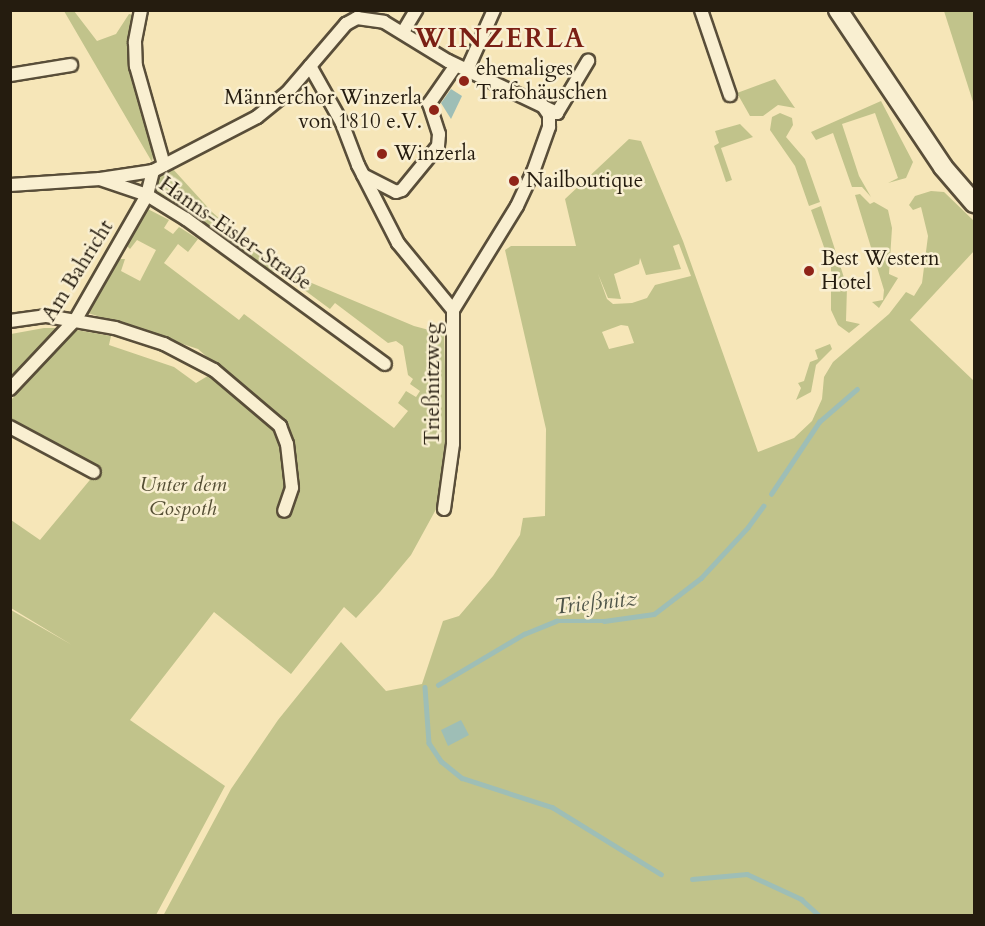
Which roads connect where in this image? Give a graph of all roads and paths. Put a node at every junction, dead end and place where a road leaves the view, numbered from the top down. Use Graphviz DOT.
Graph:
graph roads {
  1 [pos="141,10"];
  2 [pos="416,10"];
  3 [pos="494,10"];
  4 [pos="701,10"];
  5 [pos="838,10"];
  6 [pos="403,32"];
  7 [pos="588,62"];
  8 [pos="71,65"];
  9 [pos="310,66"];
  10 [pos="461,67"];
  11 [pos="10,75"];
  12 [pos="730,95"];
  13 [pos="542,105"];
  14 [pos="159,168"];
  15 [pos="362,174"];
  16 [pos="100,179"];
  17 [pos="10,185"];
  18 [pos="147,195"];
  19 [pos="975,203"];
  20 [pos="453,310"];
  21 [pos="76,319"];
  22 [pos="10,321"];
  23 [pos="385,364"];
  24 [pos="10,389"];
  25 [pos="10,427"];
  26 [pos="94,472"];
  27 [pos="444,509"];
  28 [pos="284,511"];
  1 -- 14 [label="street"];
  2 -- 6 [label="street"];
  3 -- 10 [label="street"];
  4 -- 12 [label="street"];
  5 -- 19 [label="street"];
  6 -- 9 [label="street"];
  6 -- 10 [label="street"];
  7 -- 13 [label="street"];
  8 -- 11 [label="street"];
  9 -- 14 [label="street"];
  9 -- 15 [label="street"];
  10 -- 13 [label="street"];
  10 -- 15 [label="street"];
  13 -- 20 [label="street, Trießnitzweg"];
  14 -- 16 [label="street"];
  14 -- 18 [label="street, Am Bahricht"];
  15 -- 20 [label="street"];
  16 -- 17 [label="street, Hanns-Eisler-Straße"];
  16 -- 18 [label="street, Hanns-Eisler-Straße"];
  18 -- 21 [label="street, Am Bahricht"];
  18 -- 23 [label="street, Hanns-Eisler-Straße"];
  20 -- 27 [label="street, Trießnitzweg"];
  21 -- 22 [label="street"];
  21 -- 24 [label="street, Am Bahricht"];
  21 -- 28 [label="street"];
  25 -- 26 [label="street"];
}
